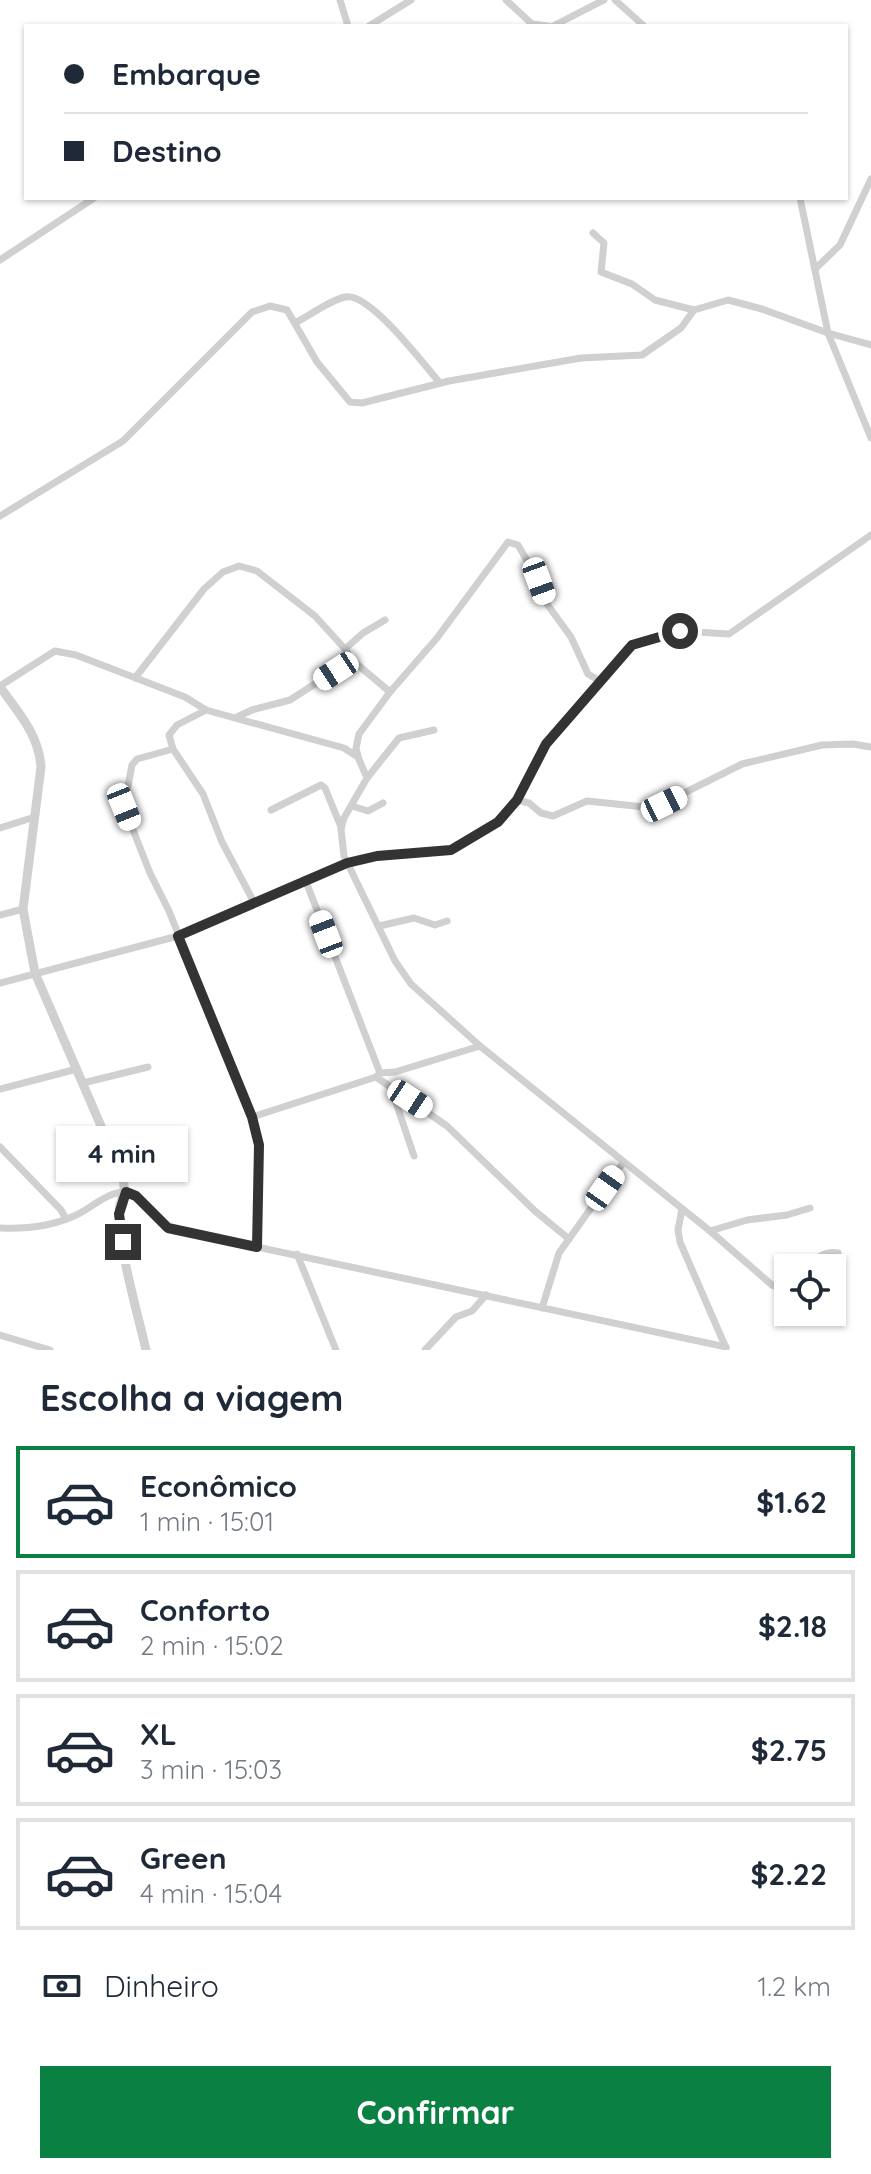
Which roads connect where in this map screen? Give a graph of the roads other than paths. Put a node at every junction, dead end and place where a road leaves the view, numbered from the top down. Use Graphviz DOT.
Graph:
graph roads {
  1 [pos="340,0"];
  2 [pos="411,0"];
  3 [pos="506,0"];
  4 [pos="604,0"];
  5 [pos="615,0"];
  6 [pos="347,24"];
  7 [pos="372,24"];
  8 [pos="531,24"];
  9 [pos="554,24"];
  10 [pos="642,24"];
  11 [pos="871,179"];
  12 [pos="91,200"];
  13 [pos="800,200"];
  14 [pos="593,233"];
  15 [pos="0,260"];
  16 [pos="815,269"];
  17 [pos="694,310"];
  18 [pos="295,323"];
  19 [pos="828,333"];
  20 [pos="871,345"];
  21 [pos="440,383"];
  22 [pos="871,438"];
  23 [pos="0,516"];
  24 [pos="871,535"];
  25 [pos="385,620"];
  26 [pos="345,649"];
  27 [pos="352,660"];
  28 [pos="135,678"];
  29 [pos="600,681"];
  30 [pos="0,687"];
  31 [pos="390,692"];
  32 [pos="206,710"];
  33 [pos="236,718"];
  34 [pos="434,730"];
  35 [pos="871,747"];
  36 [pos="173,749"];
  37 [pos="358,757"];
  38 [pos="367,778"];
  39 [pos="517,800"];
  40 [pos="383,803"];
  41 [pos="352,806"];
  42 [pos="271,810"];
  43 [pos="35,817"];
  44 [pos="0,828"];
  45 [pos="341,829"];
  46 [pos="347,863"];
  47 [pos="305,879"];
  48 [pos="255,904"];
  49 [pos="23,909"];
  50 [pos="0,915"];
  51 [pos="447,921"];
  52 [pos="379,926"];
  53 [pos="178,936"];
  54 [pos="35,973"];
  55 [pos="0,983"];
  56 [pos="480,1046"];
  57 [pos="148,1067"];
  58 [pos="77,1069"];
  59 [pos="378,1075"];
  60 [pos="83,1083"];
  61 [pos="390,1086"];
  62 [pos="0,1089"];
  63 [pos="252,1117"];
  64 [pos="0,1147"];
  65 [pos="414,1156"];
  66 [pos="623,1163"];
  67 [pos="126,1192"];
  68 [pos="810,1208"];
  69 [pos="682,1209"];
  70 [pos="66,1219"];
  71 [pos="0,1228"];
  72 [pos="710,1231"];
  73 [pos="569,1239"];
  74 [pos="257,1247"];
  75 [pos="838,1253"];
  76 [pos="297,1254"];
  77 [pos="824,1254"];
  78 [pos="774,1286"];
  79 [pos="486,1295"];
  80 [pos="542,1308"];
  81 [pos="0,1335"];
  82 [pos="726,1348"];
  83 [pos="50,1350"];
  84 [pos="146,1350"];
  85 [pos="336,1350"];
  86 [pos="425,1350"];
  1 -- 6 [label="street"];
  2 -- 7 [label="street"];
  3 -- 8 [label="street"];
  4 -- 9 [label="street"];
  5 -- 10 [label="street"];
  11 -- 16 [label="street"];
  12 -- 15 [label="street"];
  13 -- 16 [label="street"];
  14 -- 17 [label="street"];
  16 -- 19 [label="street"];
  17 -- 19 [label="street"];
  17 -- 21 [label="street"];
  18 -- 21 [label="street"];
  18 -- 21 [label="street"];
  18 -- 23 [label="street"];
  19 -- 20 [label="street"];
  19 -- 22 [label="street"];
  24 -- 29 [label="street"];
  25 -- 26 [label="street"];
  26 -- 27 [label="street"];
  26 -- 28 [label="street"];
  27 -- 31 [label="street"];
  27 -- 33 [label="street"];
  28 -- 30 [label="street"];
  28 -- 32 [label="street"];
  29 -- 31 [label="street"];
  29 -- 39 [label="street"];
  30 -- 43 [label="street"];
  31 -- 37 [label="street"];
  32 -- 33 [label="street"];
  32 -- 36 [label="street"];
  33 -- 37 [label="street"];
  34 -- 38 [label="street"];
  35 -- 39 [label="street"];
  36 -- 48 [label="street"];
  36 -- 53 [label="street"];
  37 -- 38 [label="street"];
  38 -- 41 [label="street"];
  39 -- 46 [label="street"];
  40 -- 41 [label="street"];
  41 -- 45 [label="street"];
  42 -- 45 [label="street"];
  43 -- 44 [label="street"];
  43 -- 49 [label="street"];
  45 -- 46 [label="street"];
  46 -- 47 [label="street"];
  46 -- 52 [label="street"];
  47 -- 48 [label="street"];
  47 -- 59 [label="street"];
  48 -- 53 [label="street"];
  49 -- 50 [label="street"];
  49 -- 54 [label="street"];
  51 -- 52 [label="street"];
  52 -- 56 [label="street"];
  53 -- 54 [label="street"];
  53 -- 63 [label="street"];
  54 -- 55 [label="street"];
  54 -- 58 [label="street"];
  56 -- 59 [label="street"];
  56 -- 66 [label="street"];
  57 -- 60 [label="street"];
  58 -- 60 [label="street"];
  58 -- 62 [label="street"];
  59 -- 61 [label="street"];
  59 -- 63 [label="street"];
  60 -- 67 [label="street"];
  61 -- 65 [label="street"];
  61 -- 73 [label="street"];
  63 -- 74 [label="street"];
  64 -- 70 [label="street"];
  66 -- 69 [label="street"];
  66 -- 73 [label="street"];
  67 -- 70 [label="street"];
  67 -- 74 [label="street"];
  67 -- 84 [label="street"];
  68 -- 72 [label="street"];
  69 -- 72 [label="street"];
  69 -- 82 [label="street"];
  70 -- 71 [label="street"];
  72 -- 78 [label="street"];
  73 -- 80 [label="street"];
  74 -- 76 [label="street"];
  75 -- 77 [label="street"];
  76 -- 79 [label="street"];
  76 -- 85 [label="street"];
  79 -- 80 [label="street"];
  79 -- 86 [label="street"];
  80 -- 82 [label="street"];
  81 -- 83 [label="street"];
}
